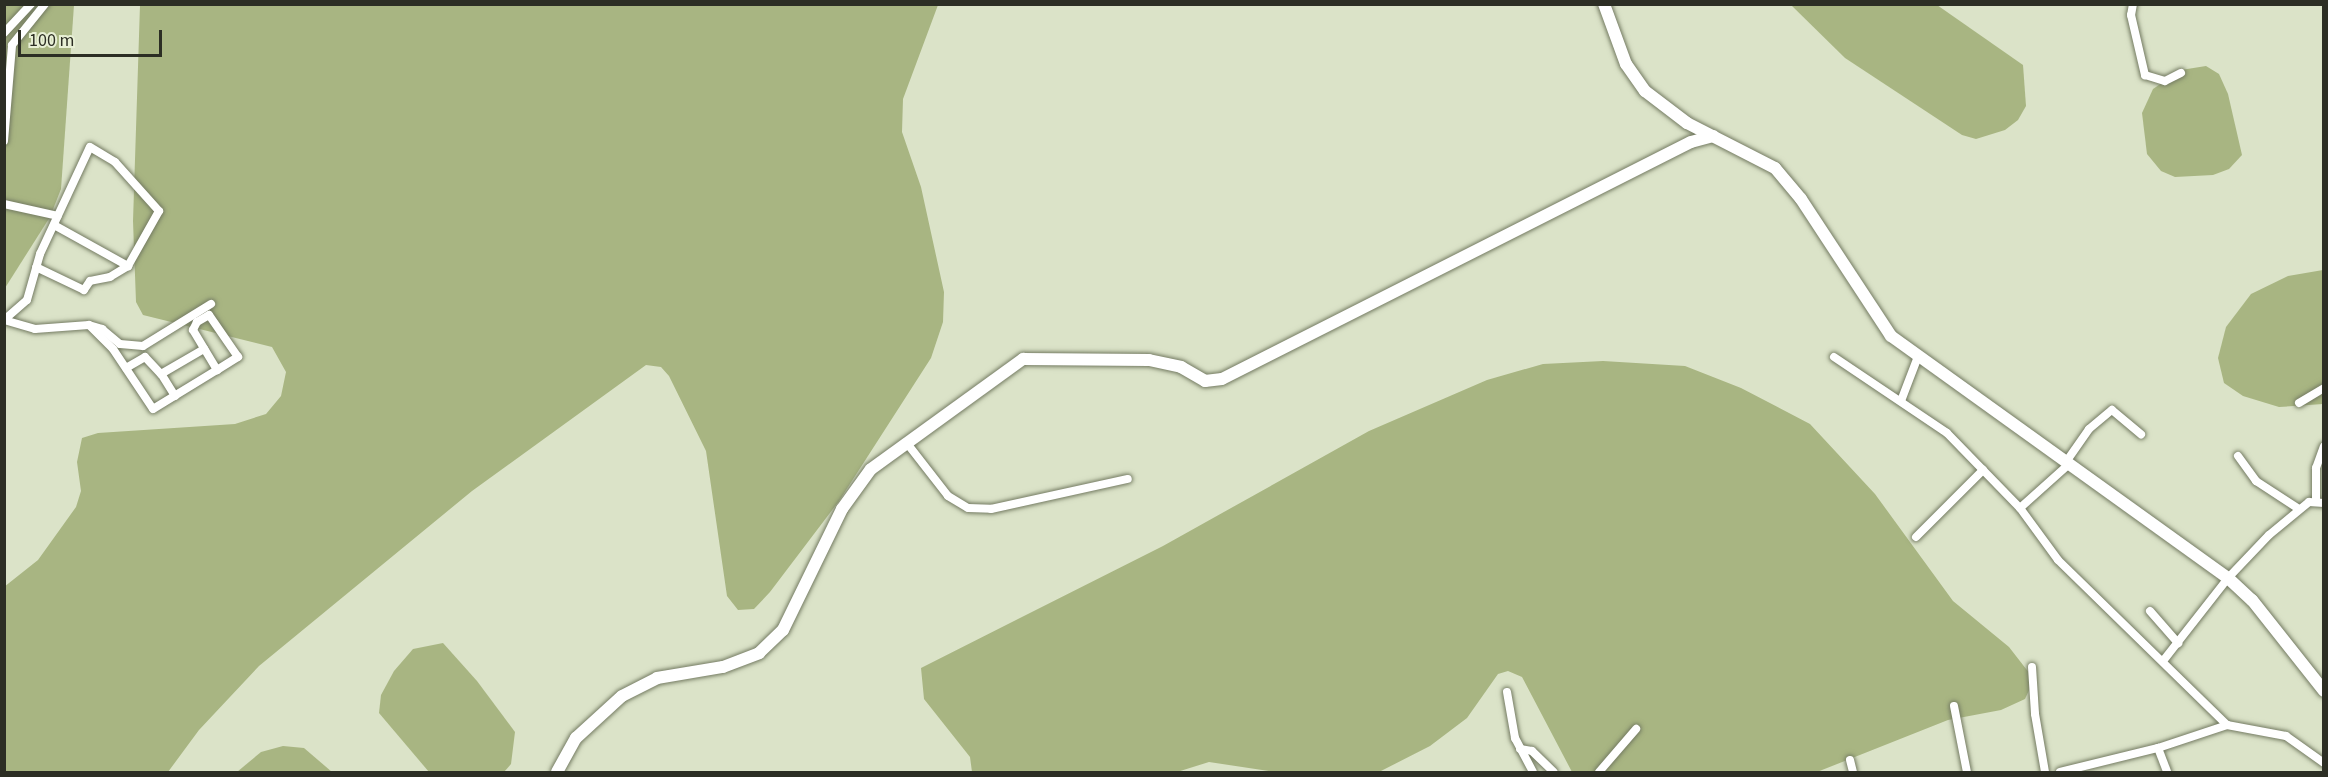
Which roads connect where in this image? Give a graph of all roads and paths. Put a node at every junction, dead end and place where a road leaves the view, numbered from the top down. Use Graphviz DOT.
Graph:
graph roads {
  1 [pos="31,4"];
  2 [pos="45,4"];
  3 [pos="1604,4"];
  4 [pos="2133,4"];
  5 [pos="4,33"];
  6 [pos="2181,73"];
  7 [pos="1713,136"];
  8 [pos="4,141"];
  9 [pos="4,204"];
  10 [pos="58,216"];
  11 [pos="54,225"];
  12 [pos="128,266"];
  13 [pos="36,267"];
  14 [pos="212,304"];
  15 [pos="4,320"];
  16 [pos="89,325"];
  17 [pos="204,349"];
  18 [pos="1834,357"];
  19 [pos="1917,359"];
  20 [pos="126,368"];
  21 [pos="217,370"];
  22 [pos="161,374"];
  23 [pos="2324,388"];
  24 [pos="175,396"];
  25 [pos="1901,401"];
  26 [pos="2299,403"];
  27 [pos="2141,434"];
  28 [pos="906,442"];
  29 [pos="2324,446"];
  30 [pos="2238,456"];
  31 [pos="2068,463"];
  32 [pos="1983,470"];
  33 [pos="1128,479"];
  34 [pos="2320,502"];
  35 [pos="2020,508"];
  36 [pos="2299,509"];
  37 [pos="1916,537"];
  38 [pos="2228,578"];
  39 [pos="2150,611"];
  40 [pos="2178,643"];
  41 [pos="2163,661"];
  42 [pos="2032,667"];
  43 [pos="2324,691"];
  44 [pos="1507,692"];
  45 [pos="1954,706"];
  46 [pos="2227,725"];
  47 [pos="1636,729"];
  48 [pos="2158,748"];
  49 [pos="1520,749"];
  50 [pos="1850,760"];
  51 [pos="2324,763"];
  52 [pos="557,772"];
  53 [pos="1533,772"];
  54 [pos="1554,772"];
  55 [pos="1599,772"];
  56 [pos="1853,772"];
  57 [pos="1967,772"];
  58 [pos="2046,772"];
  59 [pos="2060,772"];
  60 [pos="2167,772"];
  1 -- 5 [label="street"];
  2 -- 8 [label="street"];
  3 -- 7 [label="street"];
  4 -- 6 [label="street"];
  7 -- 19 [label="street"];
  7 -- 28 [label="street"];
  9 -- 10 [label="street"];
  10 -- 11 [label="street"];
  10 -- 12 [label="street"];
  11 -- 12 [label="street"];
  11 -- 13 [label="street"];
  12 -- 13 [label="street"];
  13 -- 15 [label="street"];
  14 -- 16 [label="street"];
  15 -- 16 [label="street"];
  16 -- 20 [label="street"];
  17 -- 21 [label="street"];
  17 -- 21 [label="street"];
  17 -- 22 [label="street"];
  18 -- 25 [label="street"];
  19 -- 25 [label="street"];
  19 -- 31 [label="street"];
  20 -- 22 [label="street"];
  20 -- 24 [label="street"];
  21 -- 24 [label="street"];
  22 -- 24 [label="street"];
  23 -- 26 [label="street"];
  25 -- 32 [label="street"];
  27 -- 31 [label="street"];
  28 -- 33 [label="street"];
  28 -- 52 [label="street"];
  29 -- 34 [label="street"];
  30 -- 36 [label="street"];
  31 -- 35 [label="street"];
  31 -- 38 [label="street"];
  32 -- 35 [label="street"];
  32 -- 37 [label="street"];
  34 -- 36 [label="street"];
  35 -- 41 [label="street"];
  36 -- 38 [label="street"];
  38 -- 40 [label="street"];
  38 -- 43 [label="street"];
  39 -- 40 [label="street"];
  40 -- 41 [label="street"];
  41 -- 46 [label="street"];
  42 -- 58 [label="street"];
  44 -- 49 [label="street"];
  45 -- 57 [label="street"];
  46 -- 48 [label="street"];
  46 -- 51 [label="street"];
  47 -- 55 [label="street"];
  48 -- 59 [label="street"];
  48 -- 60 [label="street"];
  49 -- 53 [label="street"];
  49 -- 54 [label="street"];
  50 -- 56 [label="street"];
}
